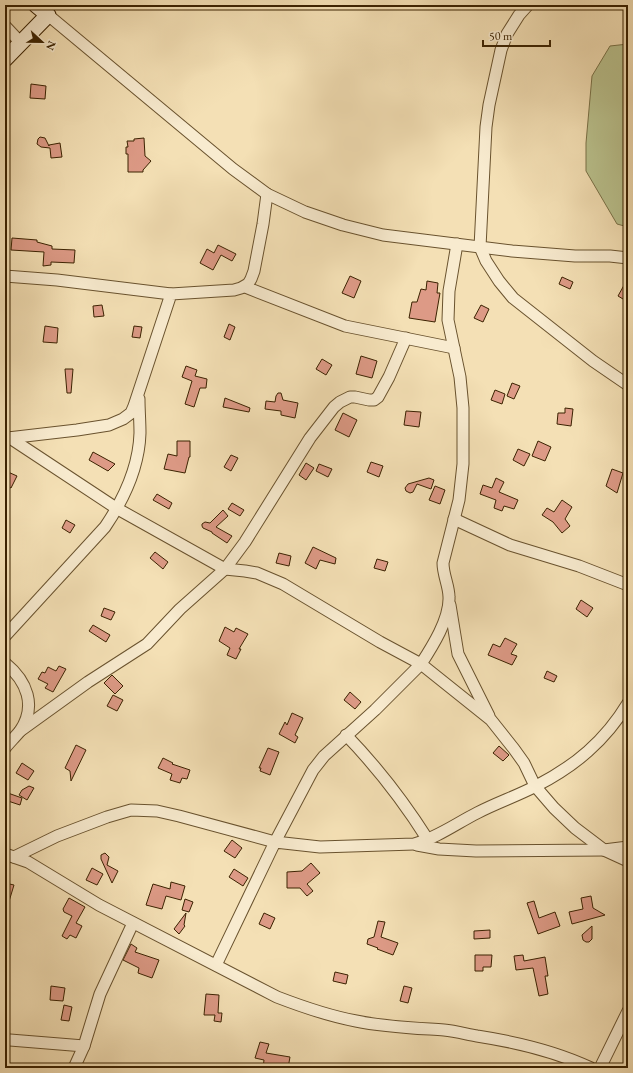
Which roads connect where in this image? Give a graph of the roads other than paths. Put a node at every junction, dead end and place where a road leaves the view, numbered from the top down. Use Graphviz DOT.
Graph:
graph roads {
  1 [pos="36,5"];
  2 [pos="528,5"];
  3 [pos="48,15"];
  4 [pos="5,26"];
  5 [pos="21,43"];
  6 [pos="5,59"];
  7 [pos="267,194"];
  8 [pos="457,244"];
  9 [pos="480,247"];
  10 [pos="628,258"];
  11 [pos="5,276"];
  12 [pos="245,287"];
  13 [pos="171,294"];
  14 [pos="406,338"];
  15 [pos="454,348"];
  16 [pos="628,386"];
  17 [pos="139,393"];
  18 [pos="7,438"];
  19 [pos="116,508"];
  20 [pos="454,519"];
  21 [pos="225,569"];
  22 [pos="628,585"];
  23 [pos="449,598"];
  24 [pos="5,636"];
  25 [pos="5,663"];
  26 [pos="421,664"];
  27 [pos="628,703"];
  28 [pos="491,720"];
  29 [pos="20,731"];
  30 [pos="346,735"];
  31 [pos="5,748"];
  32 [pos="535,786"];
  33 [pos="428,840"];
  34 [pos="275,842"];
  35 [pos="414,844"];
  36 [pos="628,847"];
  37 [pos="604,850"];
  38 [pos="9,856"];
  39 [pos="628,861"];
  40 [pos="134,923"];
  41 [pos="216,966"];
  42 [pos="628,1011"];
  43 [pos="10,1040"];
  44 [pos="84,1046"];
  45 [pos="74,1068"];
  46 [pos="591,1068"];
  47 [pos="600,1068"];
  1 -- 3 [label="street"];
  2 -- 9 [label="street"];
  3 -- 5 [label="street"];
  3 -- 7 [label="street"];
  4 -- 5 [label="street"];
  5 -- 6 [label="street"];
  7 -- 8 [label="street"];
  7 -- 12 [label="street"];
  8 -- 9 [label="street"];
  8 -- 15 [label="street"];
  9 -- 10 [label="street"];
  9 -- 16 [label="street"];
  11 -- 13 [label="street"];
  12 -- 13 [label="street"];
  12 -- 14 [label="street"];
  13 -- 17 [label="street"];
  14 -- 15 [label="street"];
  14 -- 21 [label="street"];
  15 -- 20 [label="street"];
  17 -- 18 [label="street"];
  17 -- 19 [label="street"];
  18 -- 19 [label="street"];
  19 -- 21 [label="street"];
  19 -- 24 [label="street"];
  20 -- 22 [label="street"];
  20 -- 23 [label="street"];
  21 -- 26 [label="street"];
  21 -- 29 [label="street"];
  23 -- 26 [label="street"];
  23 -- 28 [label="street"];
  25 -- 29 [label="street"];
  26 -- 28 [label="street"];
  26 -- 30 [label="street"];
  27 -- 32 [label="street"];
  28 -- 32 [label="street"];
  29 -- 31 [label="street"];
  30 -- 33 [label="street"];
  30 -- 34 [label="street"];
  32 -- 33 [label="street"];
  32 -- 37 [label="street"];
  33 -- 35 [label="street"];
  34 -- 35 [label="street"];
  34 -- 38 [label="street"];
  34 -- 41 [label="street"];
  35 -- 37 [label="street"];
  36 -- 37 [label="street"];
  37 -- 39 [label="street"];
  38 -- 40 [label="street"];
  40 -- 41 [label="street"];
  40 -- 44 [label="street"];
  41 -- 46 [label="street"];
  42 -- 47 [label="street"];
  43 -- 44 [label="street"];
  44 -- 45 [label="street"];
}
